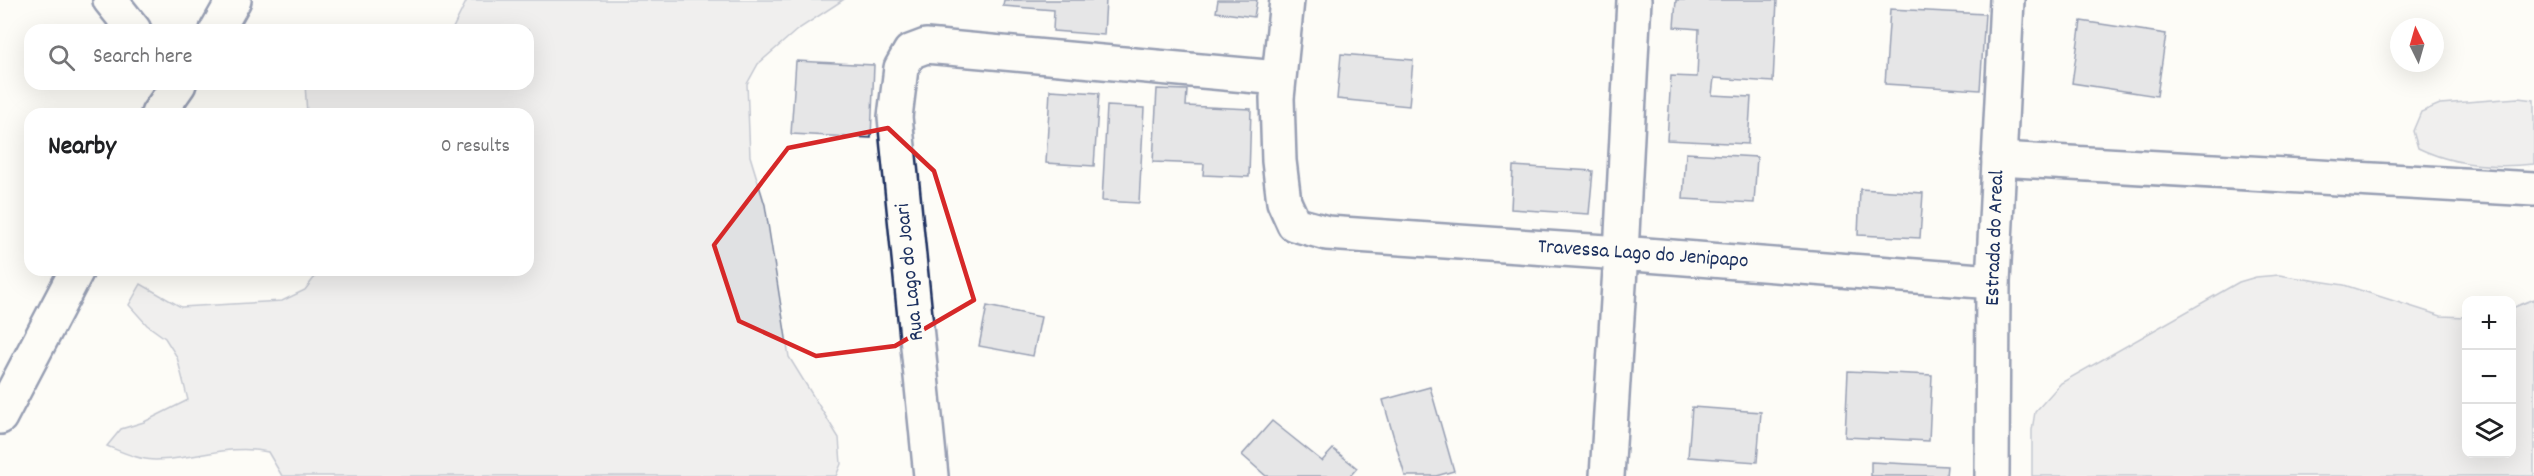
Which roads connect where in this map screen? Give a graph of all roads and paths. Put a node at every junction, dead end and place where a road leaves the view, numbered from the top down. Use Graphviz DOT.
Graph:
graph roads {
  1 [pos="110,0"];
  2 [pos="234,0"];
  3 [pos="1287,0"];
  4 [pos="1634,0"];
  5 [pos="2007,0"];
  6 [pos="129,24"];
  7 [pos="221,24"];
  8 [pos="1279,78"];
  9 [pos="157,90"];
  10 [pos="175,90"];
  11 [pos="157,108"];
  12 [pos="161,108"];
  13 [pos="1999,159"];
  14 [pos="2534,189"];
  15 [pos="1622,253"];
  16 [pos="73,276"];
  17 [pos="1993,282"];
  18 [pos="8,381"];
  19 [pos="0,417"];
  20 [pos="931,476"];
  21 [pos="1607,476"];
  22 [pos="1992,476"];
  1 -- 6 [label="street"];
  2 -- 7 [label="street"];
  3 -- 8 [label="street"];
  4 -- 15 [label="street"];
  5 -- 13 [label="street, Estrada do Areal"];
  8 -- 15 [label="street, Travessa Lago do Jenipapo"];
  8 -- 20 [label="street, Rua Lago do Joari"];
  9 -- 11 [label="street"];
  10 -- 12 [label="street"];
  13 -- 14 [label="street"];
  13 -- 17 [label="street, Estrada do Areal"];
  15 -- 17 [label="street, Travessa Lago do Jenipapo"];
  15 -- 21 [label="street"];
  16 -- 18 [label="street"];
  17 -- 22 [label="street, Estrada do Areal"];
  18 -- 19 [label="street"];
}
